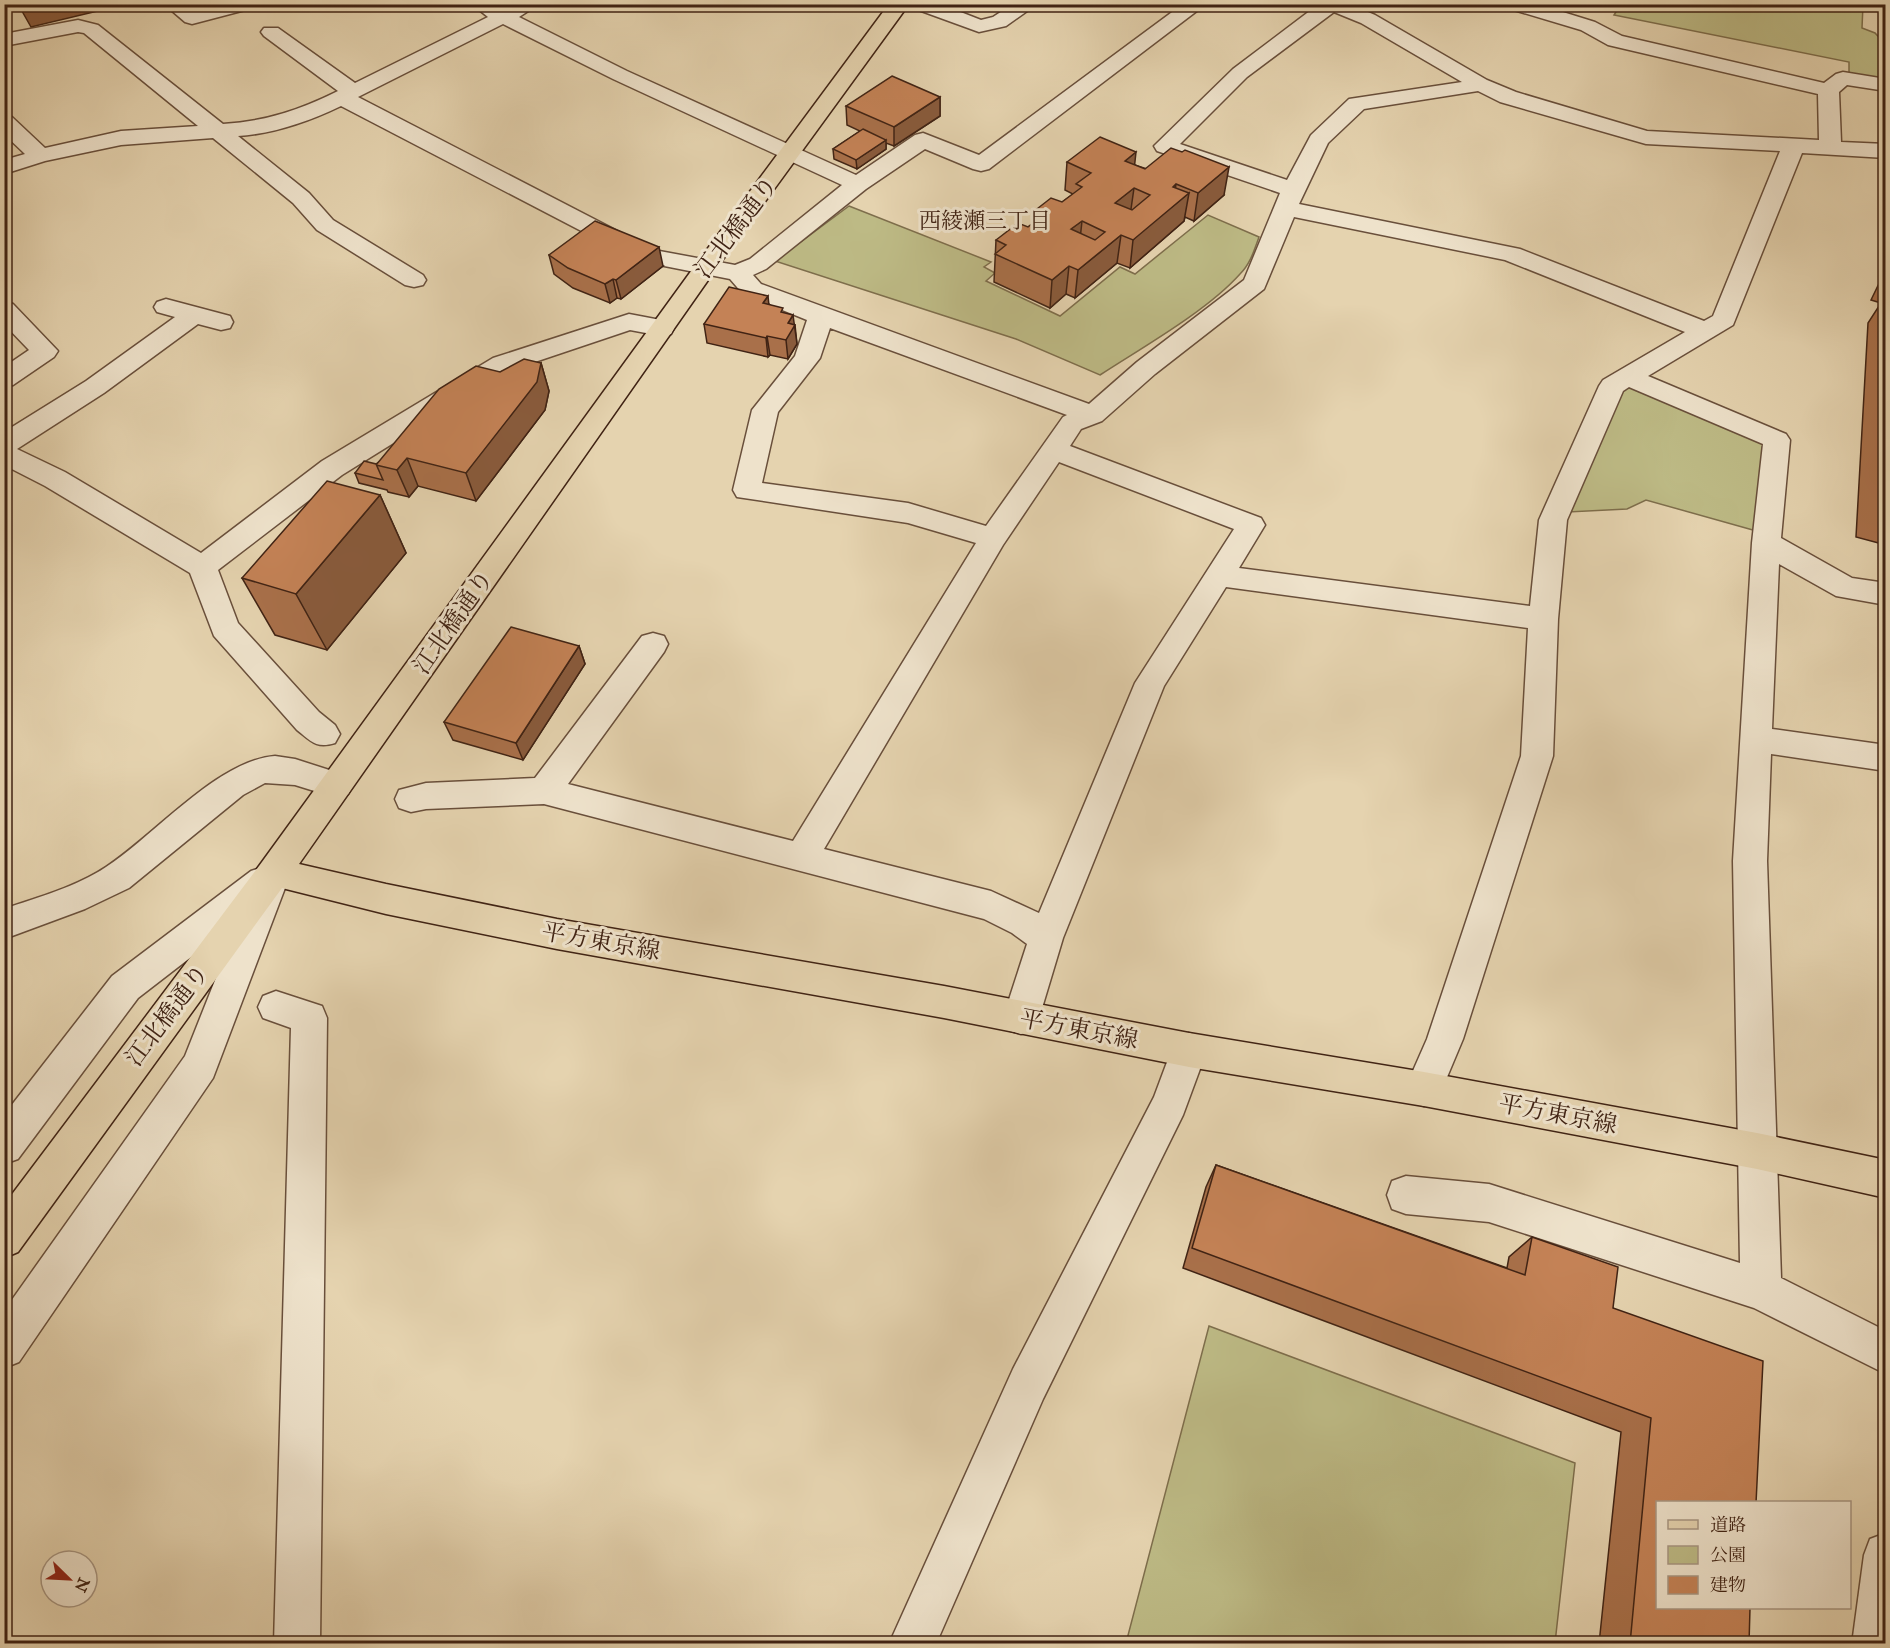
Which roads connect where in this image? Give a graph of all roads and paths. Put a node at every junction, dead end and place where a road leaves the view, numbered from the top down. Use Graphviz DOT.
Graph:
graph roads {
  1 [pos="174,4"];
  2 [pos="246,4"];
  3 [pos="481,4"];
  4 [pos="529,4"];
  5 [pos="899,4"];
  6 [pos="920,4"];
  7 [pos="1027,4"];
  8 [pos="1196,4"];
  9 [pos="1371,4"];
  10 [pos="1514,4"];
  11 [pos="1336,7"];
  12 [pos="503,17"];
  13 [pos="271,32"];
  14 [pos="4,40"];
  15 [pos="1480,84"];
  16 [pos="1886,85"];
  17 [pos="1828,90"];
  18 [pos="349,95"];
  19 [pos="4,122"];
  20 [pos="216,130"];
  21 [pos="1794,145"];
  22 [pos="1830,147"];
  23 [pos="1886,152"];
  24 [pos="791,153"];
  25 [pos="40,156"];
  26 [pos="4,167"];
  27 [pos="858,183"];
  28 [pos="1290,199"];
  29 [pos="705,268"];
  30 [pos="738,273"];
  31 [pos="414,280"];
  32 [pos="166,307"];
  33 [pos="4,309"];
  34 [pos="194,315"];
  35 [pos="821,316"];
  36 [pos="221,322"];
  37 [pos="662,328"];
  38 [pos="1706,331"];
  39 [pos="1628,377"];
  40 [pos="4,379"];
  41 [pos="1093,415"];
  42 [pos="4,445"];
  43 [pos="1053,450"];
  44 [pos="4,454"];
  45 [pos="993,538"];
  46 [pos="1766,543"];
  47 [pos="202,567"];
  48 [pos="1221,576"];
  49 [pos="1886,594"];
  50 [pos="1543,619"];
  51 [pos="653,644"];
  52 [pos="324,734"];
  53 [pos="1756,739"];
  54 [pos="1886,758"];
  55 [pos="337,785"];
  56 [pos="544,791"];
  57 [pos="411,799"];
  58 [pos="801,857"];
  59 [pos="274,872"];
  60 [pos="4,924"];
  61 [pos="1046,938"];
  62 [pos="276,1007"];
  63 [pos="1020,1018"];
  64 [pos="1189,1050"];
  65 [pos="1424,1089"];
  66 [pos="4,1146"];
  67 [pos="1757,1151"];
  68 [pos="1886,1179"];
  69 [pos="1406,1195"];
  70 [pos="4,1238"];
  71 [pos="1761,1290"];
  72 [pos="4,1347"];
  73 [pos="1886,1353"];
  74 [pos="1886,1555"];
  75 [pos="297,1644"];
  76 [pos="912,1644"];
  77 [pos="1875,1644"];
  1 -- 2 [label="street"];
  3 -- 12 [label="street"];
  4 -- 12 [label="street"];
  5 -- 24 [label="main road, 江北橋通り"];
  6 -- 7 [label="street"];
  8 -- 27 [label="street"];
  9 -- 11 [label="street"];
  10 -- 17 [label="street"];
  11 -- 15 [label="street"];
  11 -- 28 [label="street"];
  12 -- 18 [label="street"];
  12 -- 24 [label="street"];
  13 -- 18 [label="street"];
  14 -- 20 [label="street"];
  15 -- 21 [label="street"];
  15 -- 28 [label="street"];
  16 -- 17 [label="street"];
  17 -- 22 [label="street"];
  18 -- 20 [label="street"];
  18 -- 29 [label="street"];
  19 -- 25 [label="street"];
  20 -- 25 [label="street"];
  20 -- 31 [label="street"];
  21 -- 22 [label="street"];
  21 -- 38 [label="street"];
  22 -- 23 [label="street"];
  24 -- 27 [label="street"];
  24 -- 29 [label="main road, 江北橋通り"];
  25 -- 26 [label="street"];
  27 -- 30 [label="street"];
  28 -- 38 [label="street"];
  28 -- 41 [label="street"];
  29 -- 30 [label="street"];
  29 -- 37 [label="main road, 江北橋通り"];
  30 -- 35 [label="street"];
  32 -- 34 [label="street"];
  33 -- 40 [label="street"];
  34 -- 36 [label="street"];
  34 -- 42 [label="street"];
  35 -- 41 [label="street"];
  35 -- 45 [label="street"];
  37 -- 47 [label="street"];
  37 -- 55 [label="main road, 江北橋通り"];
  38 -- 39 [label="street"];
  39 -- 46 [label="street"];
  39 -- 50 [label="street"];
  41 -- 43 [label="street"];
  43 -- 45 [label="street"];
  43 -- 48 [label="street"];
  44 -- 47 [label="street"];
  45 -- 58 [label="street"];
  46 -- 49 [label="street"];
  46 -- 53 [label="street"];
  47 -- 52 [label="street"];
  48 -- 50 [label="street"];
  48 -- 61 [label="street"];
  50 -- 65 [label="street"];
  51 -- 56 [label="street"];
  53 -- 54 [label="street"];
  53 -- 67 [label="street"];
  55 -- 59 [label="main road, 江北橋通り"];
  55 -- 60 [label="street"];
  56 -- 57 [label="street"];
  56 -- 58 [label="street"];
  58 -- 61 [label="street"];
  59 -- 63 [label="main road, 平方東京線"];
  59 -- 66 [label="street"];
  59 -- 70 [label="main road, 江北橋通り"];
  59 -- 72 [label="street"];
  61 -- 63 [label="street"];
  62 -- 75 [label="street"];
  63 -- 64 [label="main road, 平方東京線"];
  64 -- 65 [label="main road, 平方東京線"];
  64 -- 76 [label="street"];
  65 -- 67 [label="main road, 平方東京線"];
  67 -- 68 [label="main road, 平方東京線"];
  67 -- 71 [label="street"];
  69 -- 71 [label="street"];
  71 -- 73 [label="street"];
  74 -- 77 [label="street"];
}
